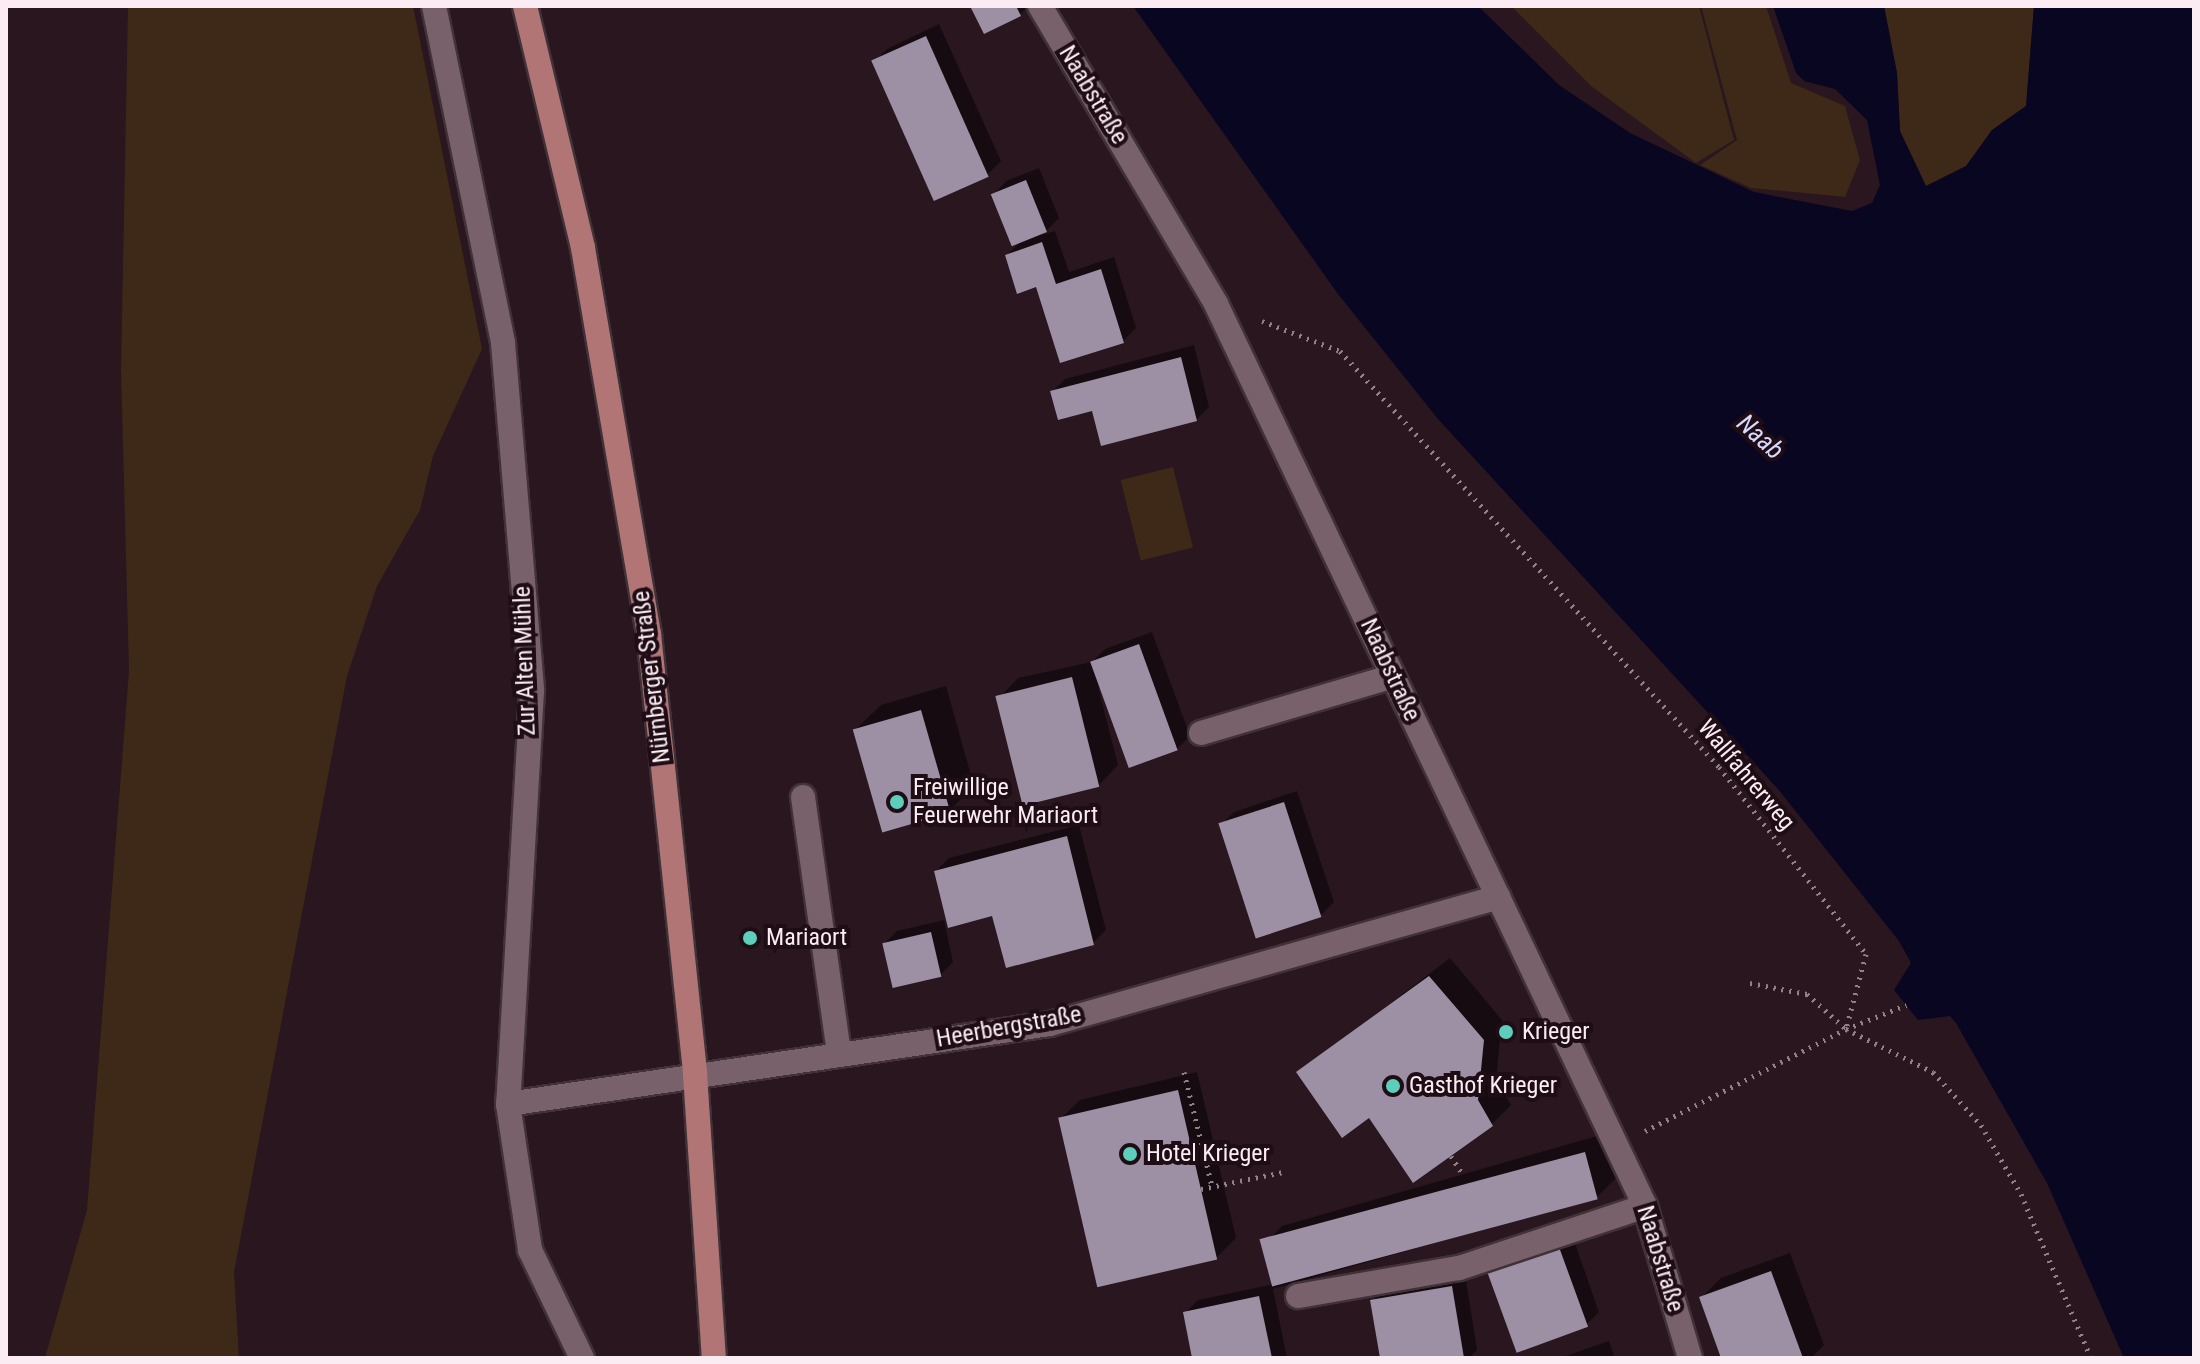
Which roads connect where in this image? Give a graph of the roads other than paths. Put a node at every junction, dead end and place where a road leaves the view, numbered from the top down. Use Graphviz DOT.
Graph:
graph roads {
  1 [pos="434,6"];
  2 [pos="525,6"];
  3 [pos="1040,6"];
  4 [pos="1393,676"];
  5 [pos="1201,733"];
  6 [pos="803,797"];
  7 [pos="1498,897"];
  8 [pos="839,1054"];
  9 [pos="695,1074"];
  10 [pos="508,1104"];
  11 [pos="1645,1206"];
  12 [pos="1298,1296"];
  13 [pos="582,1358"];
  14 [pos="714,1358"];
  15 [pos="1690,1358"];
  1 -- 10 [label="street, Zur Alten Mühle"];
  2 -- 9 [label="main road, Nürnberger Straße"];
  3 -- 4 [label="street, Naabstraße"];
  4 -- 5 [label="street"];
  4 -- 7 [label="street, Naabstraße"];
  6 -- 8 [label="street"];
  7 -- 8 [label="street, Heerbergstraße"];
  7 -- 11 [label="street, Naabstraße"];
  8 -- 9 [label="street, Heerbergstraße"];
  9 -- 10 [label="street, Heerbergstraße"];
  9 -- 14 [label="main road, Nürnberger Straße"];
  10 -- 13 [label="street, Zur Alten Mühle"];
  11 -- 12 [label="street"];
  11 -- 15 [label="street, Naabstraße"];
}
